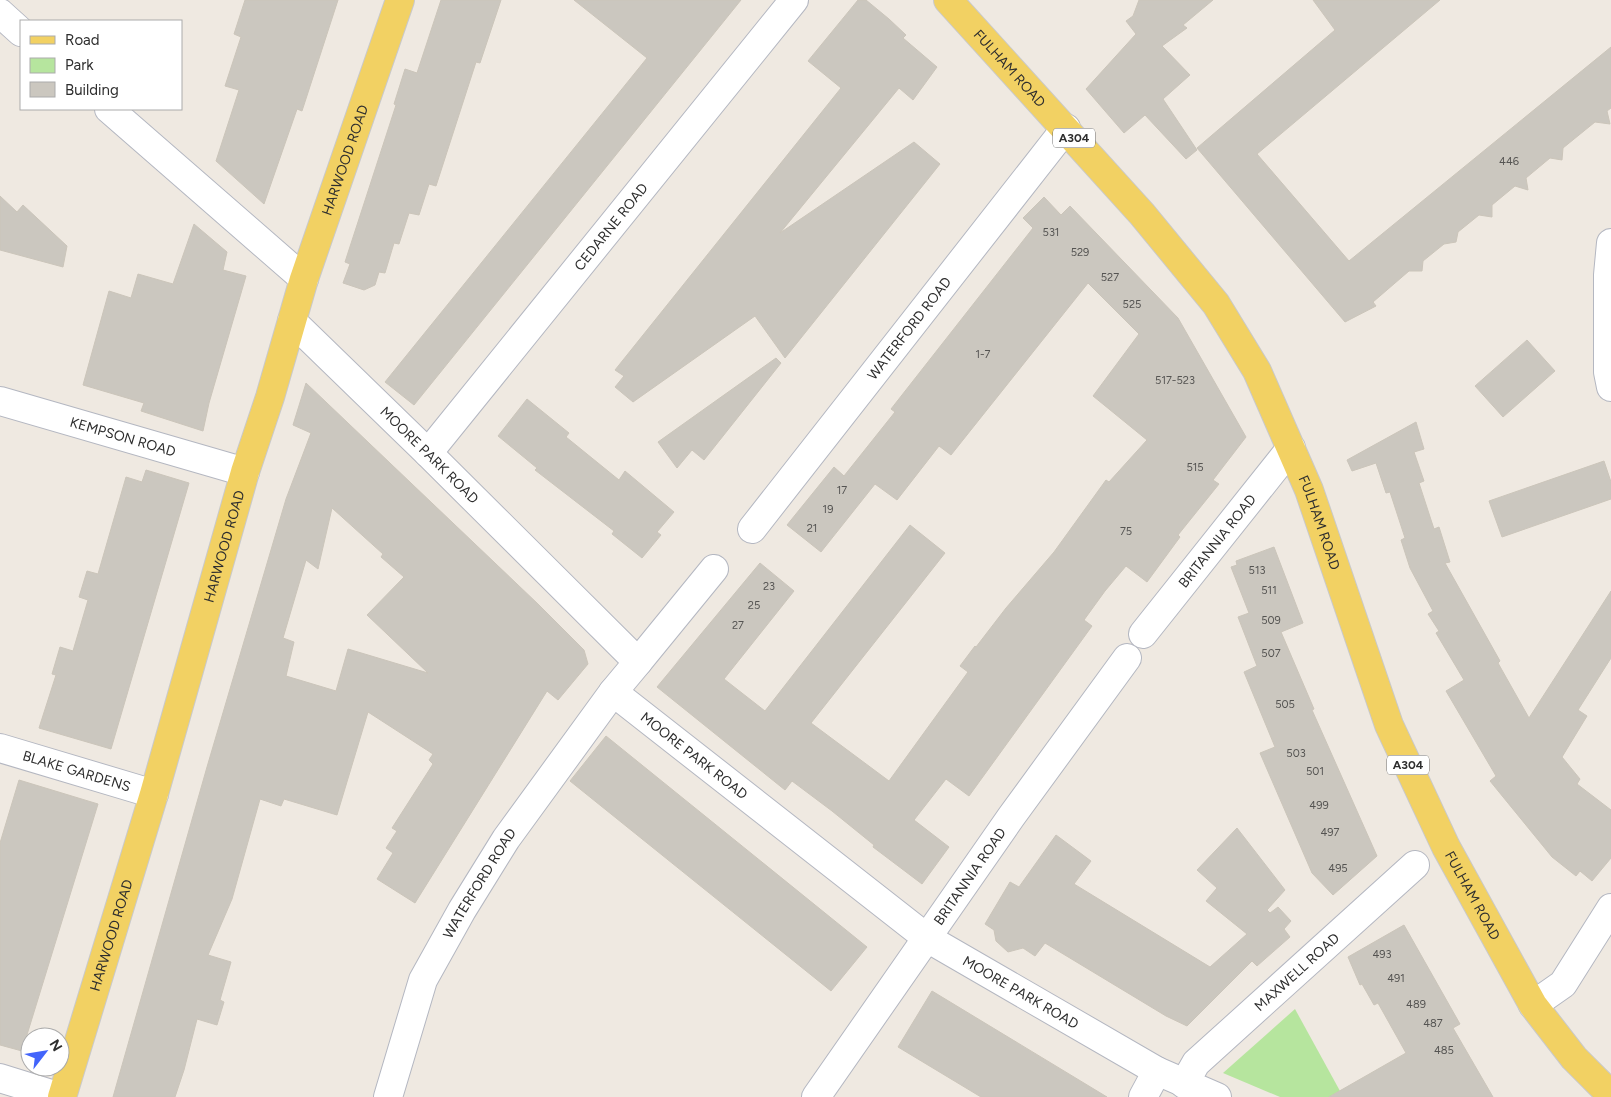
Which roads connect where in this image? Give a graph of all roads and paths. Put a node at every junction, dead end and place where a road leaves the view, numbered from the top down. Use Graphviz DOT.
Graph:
graph roads {
  1 [pos="400,0"];
  2 [pos="794,0"];
  3 [pos="948,0"];
  4 [pos="0,13"];
  5 [pos="20,31"];
  6 [pos="110,110"];
  7 [pos="1066,128"];
  8 [pos="1611,243"];
  9 [pos="304,279"];
  10 [pos="292,321"];
  11 [pos="1611,387"];
  12 [pos="0,401"];
  13 [pos="1291,448"];
  14 [pos="428,453"];
  15 [pos="246,472"];
  16 [pos="752,529"];
  17 [pos="714,569"];
  18 [pos="1144,634"];
  19 [pos="1127,658"];
  20 [pos="638,662"];
  21 [pos="613,692"];
  22 [pos="0,748"];
  23 [pos="154,794"];
  24 [pos="1416,865"];
  25 [pos="1611,908"];
  26 [pos="928,938"];
  27 [pos="1534,1005"];
  28 [pos="1157,1071"];
  29 [pos="0,1078"];
  30 [pos="1184,1084"];
  31 [pos="825,1094"];
  32 [pos="1611,1094"];
  33 [pos="61,1097"];
  34 [pos="388,1097"];
  35 [pos="1143,1097"];
  36 [pos="1217,1097"];
  1 -- 9 [label="main road, HARWOOD ROAD"];
  2 -- 14 [label="street, CEDARNE ROAD"];
  3 -- 7 [label="main road, FULHAM ROAD / A304"];
  4 -- 5 [label="street"];
  6 -- 9 [label="street"];
  7 -- 13 [label="main road, FULHAM ROAD / A304"];
  7 -- 16 [label="street, WATERFORD ROAD"];
  8 -- 11 [label="street"];
  9 -- 10 [label="main road, HARWOOD ROAD"];
  10 -- 14 [label="street, MOORE PARK ROAD"];
  10 -- 15 [label="main road, HARWOOD ROAD"];
  12 -- 15 [label="street, KEMPSON ROAD"];
  13 -- 18 [label="street, BRITANNIA ROAD"];
  13 -- 27 [label="main road, FULHAM ROAD / A304"];
  14 -- 20 [label="street, MOORE PARK ROAD"];
  15 -- 23 [label="main road, HARWOOD ROAD"];
  17 -- 20 [label="street"];
  19 -- 26 [label="street, BRITANNIA ROAD"];
  20 -- 21 [label="street"];
  21 -- 26 [label="street, MOORE PARK ROAD"];
  21 -- 34 [label="street, WATERFORD ROAD"];
  22 -- 23 [label="street, BLAKE GARDENS"];
  23 -- 33 [label="main road, HARWOOD ROAD"];
  24 -- 30 [label="street, MAXWELL ROAD"];
  25 -- 27 [label="street"];
  26 -- 28 [label="street, MOORE PARK ROAD"];
  26 -- 31 [label="street, BRITANNIA ROAD"];
  27 -- 32 [label="main road, FULHAM ROAD / A304"];
  28 -- 30 [label="street, MOORE PARK ROAD"];
  28 -- 35 [label="street"];
  29 -- 33 [label="street"];
  30 -- 36 [label="street, MOORE PARK ROAD"];
}
